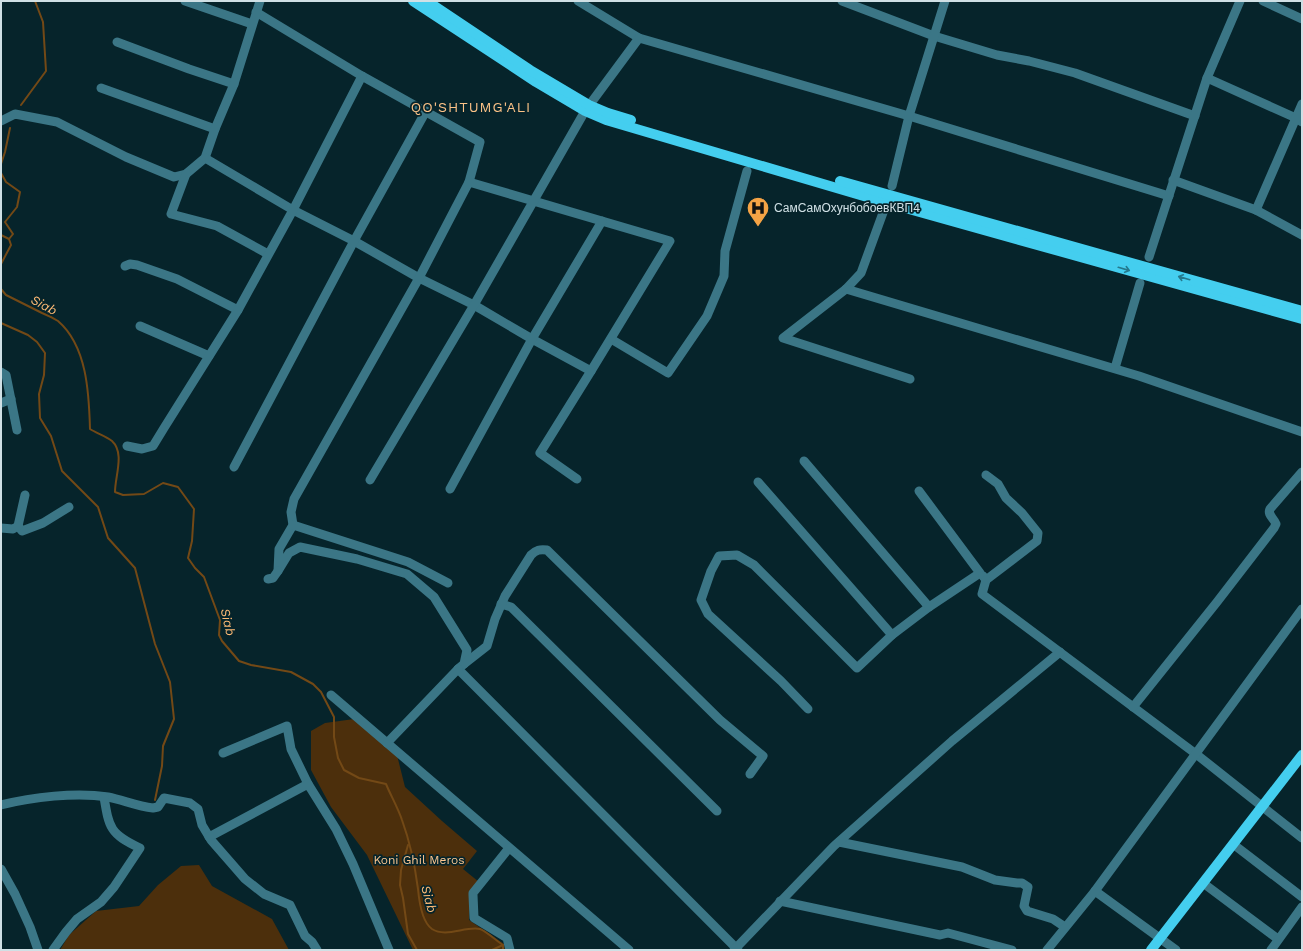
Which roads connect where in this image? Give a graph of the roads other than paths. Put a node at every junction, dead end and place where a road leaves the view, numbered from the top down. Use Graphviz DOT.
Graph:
graph roads {
  1 [pos="185,1"];
  2 [pos="260,1"];
  3 [pos="413,1"];
  4 [pos="427,1"];
  5 [pos="579,1"];
  6 [pos="842,1"];
  7 [pos="945,1"];
  8 [pos="1240,1"];
  9 [pos="1263,1"];
  10 [pos="256,12"];
  11 [pos="1302,19"];
  12 [pos="252,24"];
  13 [pos="934,36"];
  14 [pos="640,38"];
  15 [pos="117,42"];
  16 [pos="362,76"];
  17 [pos="1207,78"];
  18 [pos="234,84"];
  19 [pos="101,88"];
  20 [pos="1302,104"];
  21 [pos="587,108"];
  22 [pos="426,112"];
  23 [pos="909,116"];
  24 [pos="1195,116"];
  25 [pos="1299,120"];
  26 [pos="1,121"];
  27 [pos="215,129"];
  28 [pos="205,158"];
  29 [pos="747,171"];
  30 [pos="186,174"];
  31 [pos="1173,180"];
  32 [pos="469,182"];
  33 [pos="892,186"];
  34 [pos="1169,196"];
  35 [pos="533,201"];
  36 [pos="293,210"];
  37 [pos="884,210"];
  38 [pos="1256,210"];
  39 [pos="602,221"];
  40 [pos="1302,235"];
  41 [pos="354,241"];
  42 [pos="268,254"];
  43 [pos="1149,257"];
  44 [pos="124,266"];
  45 [pos="418,278"];
  46 [pos="1140,284"];
  47 [pos="846,289"];
  48 [pos="474,305"];
  49 [pos="238,310"];
  50 [pos="1302,311"];
  51 [pos="1302,319"];
  52 [pos="140,326"];
  53 [pos="532,339"];
  54 [pos="611,339"];
  55 [pos="209,356"];
  56 [pos="1115,368"];
  57 [pos="592,371"];
  58 [pos="1,372"];
  59 [pos="910,379"];
  60 [pos="11,399"];
  61 [pos="1,403"];
  62 [pos="17,430"];
  63 [pos="1302,432"];
  64 [pos="127,446"];
  65 [pos="804,461"];
  66 [pos="234,467"];
  67 [pos="1302,472"];
  68 [pos="986,475"];
  69 [pos="577,479"];
  70 [pos="370,480"];
  71 [pos="758,482"];
  72 [pos="450,489"];
  73 [pos="919,490"];
  74 [pos="25,495"];
  75 [pos="69,507"];
  76 [pos="293,525"];
  77 [pos="18,526"];
  78 [pos="1,528"];
  79 [pos="278,571"];
  80 [pos="983,577"];
  81 [pos="268,579"];
  82 [pos="448,583"];
  83 [pos="501,604"];
  84 [pos="929,607"];
  85 [pos="1302,609"];
  86 [pos="892,635"];
  87 [pos="1060,652"];
  88 [pos="461,667"];
  89 [pos="331,695"];
  90 [pos="1133,707"];
  91 [pos="808,709"];
  92 [pos="387,743"];
  93 [pos="223,753"];
  94 [pos="1196,754"];
  95 [pos="1302,755"];
  96 [pos="750,774"];
  97 [pos="308,784"];
  98 [pos="104,796"];
  99 [pos="1,805"];
  100 [pos="1262,807"];
  101 [pos="717,811"];
  102 [pos="209,837"];
  103 [pos="1302,838"];
  104 [pos="839,842"];
  105 [pos="1233,844"];
  106 [pos="510,848"];
  107 [pos="1,869"];
  108 [pos="1203,883"];
  109 [pos="1095,891"];
  110 [pos="1302,897"];
  111 [pos="780,901"];
  112 [pos="1302,907"];
  113 [pos="1065,927"];
  114 [pos="1160,938"];
  115 [pos="1278,939"];
  116 [pos="736,949"];
  117 [pos="38,950"];
  118 [pos="53,950"];
  119 [pos="317,950"];
  120 [pos="389,950"];
  121 [pos="510,950"];
  122 [pos="629,950"];
  123 [pos="1012,950"];
  124 [pos="1047,950"];
  125 [pos="1152,950"];
  126 [pos="1176,950"];
  127 [pos="1271,950"];
  1 -- 12 [label="street"];
  2 -- 10 [label="street"];
  3 -- 21 [label="main road"];
  4 -- 21 [label="main road"];
  5 -- 14 [label="street"];
  6 -- 13 [label="street"];
  7 -- 13 [label="street"];
  8 -- 17 [label="street"];
  9 -- 11 [label="street"];
  10 -- 12 [label="street"];
  10 -- 16 [label="street"];
  12 -- 18 [label="street"];
  13 -- 23 [label="street"];
  13 -- 24 [label="street"];
  14 -- 21 [label="street"];
  14 -- 23 [label="street"];
  15 -- 18 [label="street"];
  16 -- 22 [label="street"];
  16 -- 36 [label="street"];
  17 -- 24 [label="street"];
  17 -- 25 [label="street"];
  18 -- 27 [label="street"];
  19 -- 27 [label="street"];
  20 -- 25 [label="street"];
  21 -- 35 [label="street"];
  50 -- 21 [label="main road, one-way"];
  21 -- 51 [label="main road, one-way"];
  22 -- 32 [label="street"];
  22 -- 41 [label="street"];
  23 -- 33 [label="street"];
  23 -- 34 [label="street"];
  24 -- 31 [label="street"];
  25 -- 38 [label="street"];
  26 -- 30 [label="street"];
  27 -- 28 [label="street"];
  28 -- 30 [label="street"];
  28 -- 36 [label="street"];
  29 -- 54 [label="street"];
  30 -- 42 [label="street"];
  31 -- 34 [label="street"];
  31 -- 38 [label="street"];
  32 -- 35 [label="street"];
  32 -- 45 [label="street"];
  34 -- 43 [label="street"];
  35 -- 39 [label="street"];
  35 -- 48 [label="street"];
  36 -- 41 [label="street"];
  36 -- 42 [label="street"];
  37 -- 47 [label="street"];
  38 -- 40 [label="street"];
  39 -- 53 [label="street"];
  39 -- 54 [label="street"];
  41 -- 45 [label="street"];
  41 -- 66 [label="street"];
  42 -- 49 [label="street"];
  44 -- 49 [label="street"];
  45 -- 48 [label="street"];
  45 -- 76 [label="street"];
  46 -- 56 [label="street"];
  47 -- 56 [label="street"];
  47 -- 59 [label="street"];
  48 -- 53 [label="street"];
  48 -- 70 [label="street"];
  49 -- 55 [label="street"];
  52 -- 55 [label="street"];
  53 -- 57 [label="street"];
  53 -- 72 [label="street"];
  54 -- 57 [label="street"];
  55 -- 64 [label="street"];
  56 -- 63 [label="street"];
  57 -- 69 [label="street"];
  58 -- 60 [label="street"];
  60 -- 61 [label="street"];
  60 -- 62 [label="street"];
  65 -- 84 [label="street"];
  67 -- 90 [label="street"];
  68 -- 80 [label="street"];
  71 -- 86 [label="street"];
  73 -- 80 [label="street"];
  74 -- 77 [label="street"];
  75 -- 77 [label="street"];
  76 -- 79 [label="street"];
  76 -- 82 [label="street"];
  77 -- 78 [label="street"];
  79 -- 81 [label="street"];
  79 -- 88 [label="street"];
  80 -- 84 [label="street"];
  80 -- 87 [label="street"];
  83 -- 88 [label="street"];
  83 -- 96 [label="street"];
  83 -- 101 [label="street"];
  84 -- 86 [label="street"];
  85 -- 94 [label="street"];
  86 -- 91 [label="street"];
  87 -- 90 [label="street"];
  87 -- 104 [label="street"];
  88 -- 92 [label="street"];
  88 -- 116 [label="street"];
  89 -- 92 [label="street"];
  90 -- 94 [label="street"];
  92 -- 106 [label="street"];
  93 -- 97 [label="street"];
  94 -- 100 [label="street"];
  94 -- 109 [label="street"];
  95 -- 100 [label="main road"];
  97 -- 102 [label="street"];
  97 -- 120 [label="street"];
  98 -- 99 [label="street"];
  98 -- 102 [label="street"];
  98 -- 118 [label="street"];
  100 -- 103 [label="street"];
  100 -- 105 [label="main road"];
  102 -- 119 [label="street"];
  104 -- 111 [label="street"];
  104 -- 113 [label="street"];
  105 -- 108 [label="main road"];
  105 -- 110 [label="street"];
  106 -- 121 [label="street"];
  106 -- 122 [label="street"];
  107 -- 117 [label="street"];
  108 -- 114 [label="main road"];
  108 -- 115 [label="street"];
  109 -- 113 [label="street"];
  109 -- 114 [label="street"];
  111 -- 116 [label="street"];
  111 -- 123 [label="street"];
  112 -- 115 [label="street"];
  113 -- 124 [label="street"];
  114 -- 125 [label="main road"];
  114 -- 126 [label="street"];
  115 -- 127 [label="street"];
}
